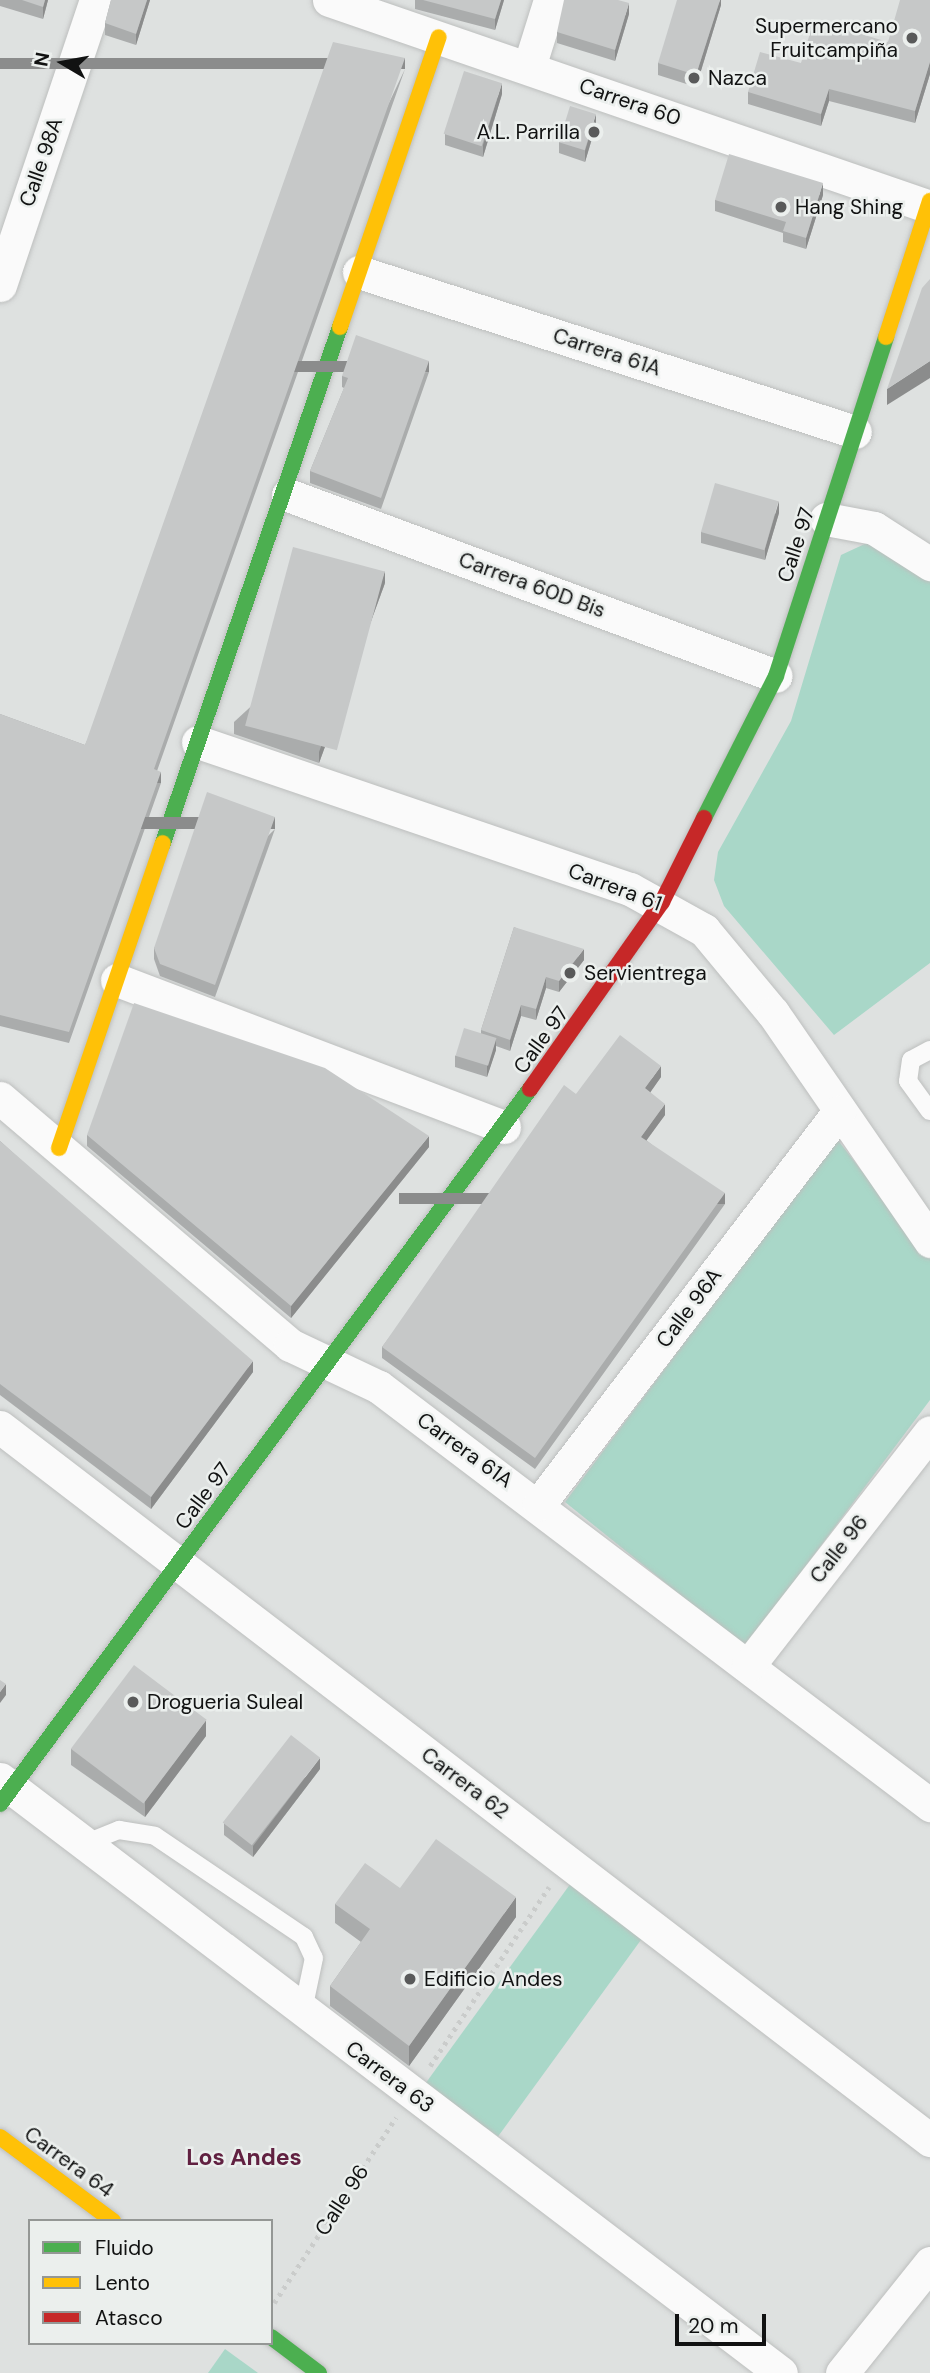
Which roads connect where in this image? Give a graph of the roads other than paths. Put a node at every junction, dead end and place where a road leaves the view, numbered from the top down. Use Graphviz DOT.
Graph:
graph roads {
  1 [pos="96,0"];
  2 [pos="329,0"];
  3 [pos="550,0"];
  4 [pos="439,37"];
  5 [pos="529,67"];
  6 [pos="930,205"];
  7 [pos="359,272"];
  8 [pos="0,285"];
  9 [pos="855,432"];
  10 [pos="288,495"];
  11 [pos="826,519"];
  12 [pos="930,564"];
  13 [pos="776,676"];
  14 [pos="198,742"];
  15 [pos="662,902"];
  16 [pos="117,980"];
  17 [pos="930,1050"];
  18 [pos="0,1098"];
  19 [pos="930,1111"];
  20 [pos="839,1112"];
  21 [pos="504,1127"];
  22 [pos="60,1148"];
  23 [pos="930,1241"];
  24 [pos="326,1366"];
  25 [pos="0,1427"];
  26 [pos="930,1432"];
  27 [pos="539,1504"];
  28 [pos="179,1564"];
  29 [pos="748,1666"];
  30 [pos="4,1791"];
  31 [pos="930,1805"];
  32 [pos="84,1844"];
  33 [pos="303,2010"];
  34 [pos="0,2137"];
  35 [pos="930,2140"];
  36 [pos="110,2219"];
  37 [pos="930,2263"];
  38 [pos="273,2338"];
  39 [pos="319,2373"];
  40 [pos="781,2373"];
  41 [pos="842,2373"];
  1 -- 8 [label="street, Calle 98A"];
  2 -- 4 [label="street, Carrera 60"];
  3 -- 5 [label="street"];
  4 -- 5 [label="street, Carrera 60"];
  4 -- 7 [label="street"];
  5 -- 6 [label="street, Carrera 60"];
  6 -- 9 [label="street, Calle 97"];
  7 -- 9 [label="street, Carrera 61A"];
  7 -- 10 [label="street"];
  9 -- 11 [label="street, Calle 97"];
  10 -- 13 [label="street, Carrera 60D Bis"];
  10 -- 14 [label="street"];
  11 -- 12 [label="street"];
  11 -- 13 [label="street, Calle 97"];
  13 -- 15 [label="street, Calle 97"];
  14 -- 15 [label="street, Carrera 61"];
  14 -- 16 [label="street"];
  15 -- 20 [label="street, Carrera 61"];
  15 -- 21 [label="street, Calle 97"];
  16 -- 21 [label="street"];
  16 -- 22 [label="street"];
  17 -- 19 [label="lane"];
  18 -- 22 [label="street, Carrera 61A"];
  20 -- 23 [label="street, Carrera 61"];
  20 -- 27 [label="street, Calle 96A"];
  21 -- 24 [label="street, Calle 97"];
  22 -- 24 [label="street, Carrera 61A"];
  24 -- 27 [label="street, Carrera 61A"];
  24 -- 28 [label="street, Calle 97"];
  25 -- 28 [label="street, Carrera 62"];
  26 -- 29 [label="street, Calle 96"];
  27 -- 29 [label="street, Carrera 61A"];
  28 -- 30 [label="street, Calle 97"];
  28 -- 35 [label="street, Carrera 62"];
  29 -- 31 [label="street, Carrera 61A"];
  30 -- 32 [label="street, Carrera 63"];
  32 -- 33 [label="street, Carrera 63"];
  32 -- 33 [label="lane"];
  33 -- 40 [label="street, Carrera 63"];
  34 -- 36 [label="street, Carrera 64"];
  37 -- 41 [label="street"];
  38 -- 39 [label="street"];
}
